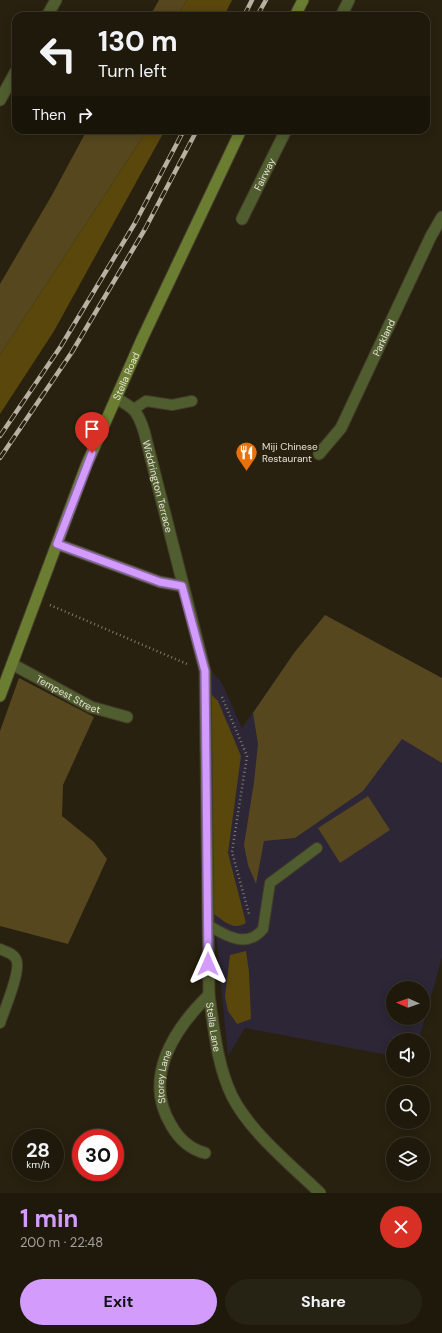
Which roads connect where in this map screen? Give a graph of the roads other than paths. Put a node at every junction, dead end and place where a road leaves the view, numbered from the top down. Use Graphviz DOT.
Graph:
graph roads {
  1 [pos="56,0"];
  2 [pos="303,0"];
  3 [pos="349,0"];
  4 [pos="49,12"];
  5 [pos="297,12"];
  6 [pos="343,12"];
  7 [pos="12,78"];
  8 [pos="0,100"];
  9 [pos="239,134"];
  10 [pos="284,134"];
  11 [pos="442,217"];
  12 [pos="242,219"];
  13 [pos="116,398"];
  14 [pos="192,401"];
  15 [pos="134,409"];
  16 [pos="319,454"];
  17 [pos="57,544"];
  18 [pos="182,586"];
  19 [pos="12,664"];
  20 [pos="0,696"];
  21 [pos="127,717"];
  22 [pos="317,848"];
  23 [pos="208,925"];
  24 [pos="0,949"];
  25 [pos="209,995"];
  26 [pos="0,1023"];
  27 [pos="205,1153"];
  28 [pos="320,1193"];
  1 -- 4 [label="street"];
  2 -- 5 [label="main road"];
  3 -- 6 [label="street"];
  7 -- 8 [label="street"];
  9 -- 13 [label="main road, Stella Road"];
  10 -- 12 [label="street, Fairway"];
  11 -- 16 [label="street, Parkland"];
  13 -- 15 [label="street"];
  13 -- 17 [label="main road, Stella Road"];
  14 -- 15 [label="lane"];
  15 -- 18 [label="street, Widdrington Terrace"];
  17 -- 18 [label="street"];
  17 -- 19 [label="main road, Stella Road"];
  18 -- 23 [label="street, Stella Lane"];
  19 -- 20 [label="main road, Stella Road"];
  19 -- 21 [label="street, Tempest Street"];
  22 -- 23 [label="lane"];
  23 -- 25 [label="street, Stella Lane"];
  24 -- 26 [label="lane"];
  25 -- 27 [label="street, Storey Lane"];
  25 -- 28 [label="street, Stella Lane"];
}
